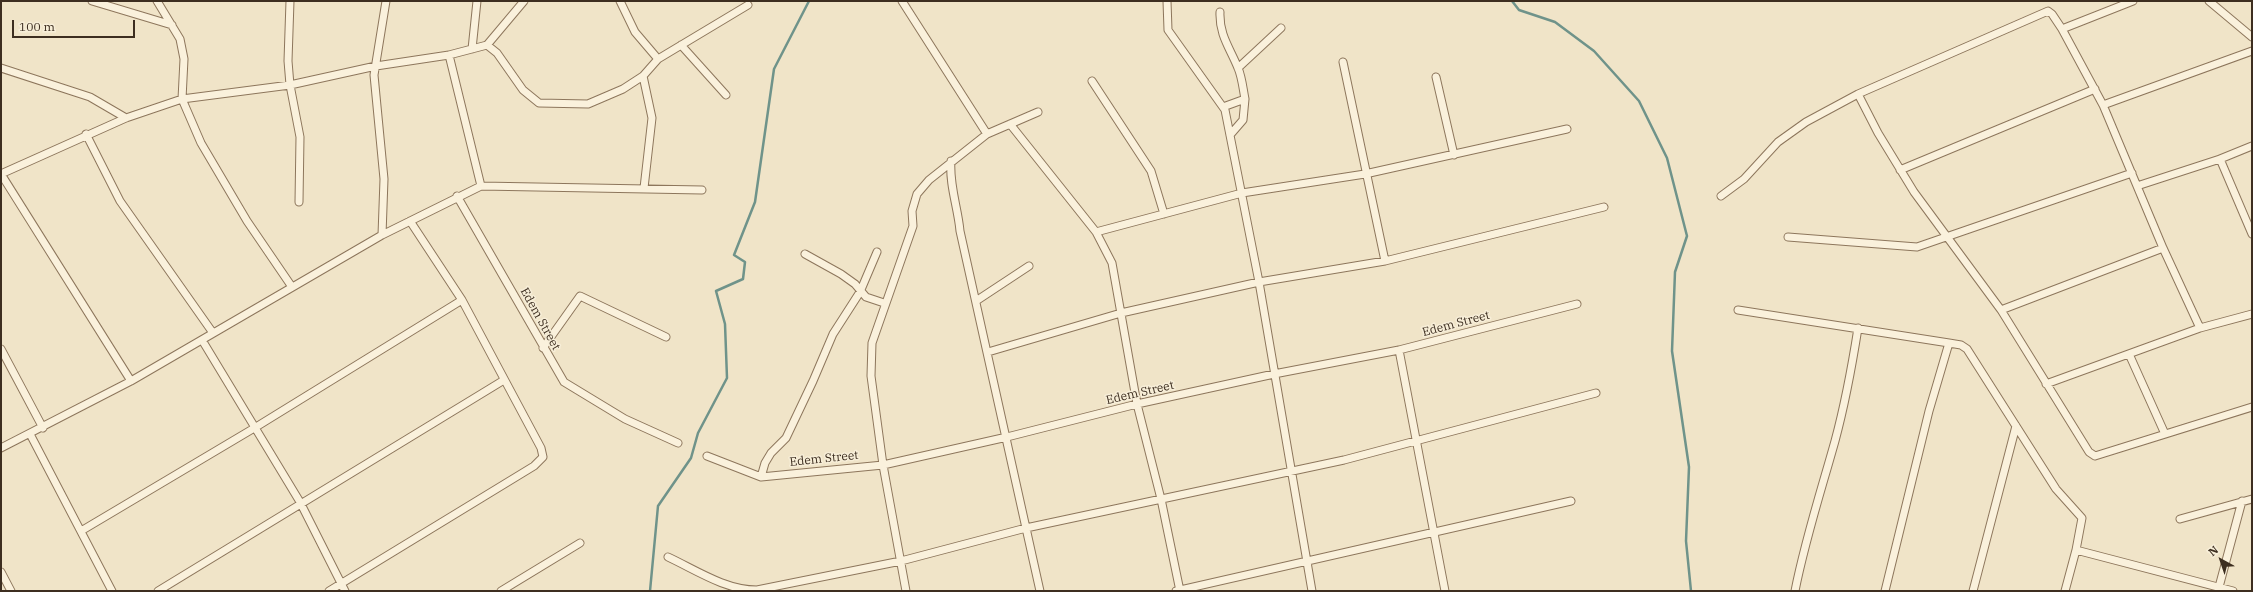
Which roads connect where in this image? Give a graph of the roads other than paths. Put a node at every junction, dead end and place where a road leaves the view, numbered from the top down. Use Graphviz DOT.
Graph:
graph roads {
  1 [pos="92,1"];
  2 [pos="158,1"];
  3 [pos="290,1"];
  4 [pos="386,1"];
  5 [pos="478,1"];
  6 [pos="524,1"];
  7 [pos="620,1"];
  8 [pos="902,1"];
  9 [pos="1167,1"];
  10 [pos="2133,1"];
  11 [pos="2209,1"];
  12 [pos="748,5"];
  13 [pos="1220,12"];
  14 [pos="172,25"];
  15 [pos="1281,28"];
  16 [pos="2062,29"];
  17 [pos="2252,36"];
  18 [pos="487,45"];
  19 [pos="681,45"];
  20 [pos="472,49"];
  21 [pos="2252,51"];
  22 [pos="449,55"];
  23 [pos="658,59"];
  24 [pos="1343,62"];
  25 [pos="376,66"];
  26 [pos="1,68"];
  27 [pos="1238,68"];
  28 [pos="643,76"];
  29 [pos="1436,77"];
  30 [pos="1092,81"];
  31 [pos="290,85"];
  32 [pos="2095,90"];
  33 [pos="1858,94"];
  34 [pos="726,96"];
  35 [pos="182,99"];
  36 [pos="1245,99"];
  37 [pos="2103,105"];
  38 [pos="1223,107"];
  39 [pos="1038,112"];
  40 [pos="126,118"];
  41 [pos="1010,124"];
  42 [pos="1567,130"];
  43 [pos="86,134"];
  44 [pos="987,134"];
  45 [pos="1230,135"];
  46 [pos="2252,146"];
  47 [pos="1454,155"];
  48 [pos="2220,159"];
  49 [pos="951,161"];
  50 [pos="1900,170"];
  51 [pos="2132,173"];
  52 [pos="1,174"];
  53 [pos="1365,174"];
  54 [pos="481,186"];
  55 [pos="2137,186"];
  56 [pos="644,188"];
  57 [pos="702,190"];
  58 [pos="1242,193"];
  59 [pos="457,196"];
  60 [pos="1721,196"];
  61 [pos="299,202"];
  62 [pos="1604,207"];
  63 [pos="1164,214"];
  64 [pos="410,221"];
  65 [pos="1096,232"];
  66 [pos="2252,234"];
  67 [pos="382,235"];
  68 [pos="1788,237"];
  69 [pos="1947,238"];
  70 [pos="2162,248"];
  71 [pos="878,252"];
  72 [pos="805,254"];
  73 [pos="1384,261"];
  74 [pos="1029,266"];
  75 [pos="1259,282"];
  76 [pos="292,287"];
  77 [pos="860,292"];
  78 [pos="462,300"];
  79 [pos="976,301"];
  80 [pos="884,303"];
  81 [pos="1577,304"];
  82 [pos="1738,310"];
  83 [pos="2001,310"];
  84 [pos="1121,313"];
  85 [pos="2252,314"];
  86 [pos="1858,328"];
  87 [pos="2200,328"];
  88 [pos="213,334"];
  89 [pos="666,337"];
  90 [pos="202,340"];
  91 [pos="1949,343"];
  92 [pos="543,348"];
  93 [pos="1,349"];
  94 [pos="1399,350"];
  95 [pos="988,352"];
  96 [pos="2129,354"];
  97 [pos="1274,374"];
  98 [pos="504,380"];
  99 [pos="131,381"];
  100 [pos="2046,384"];
  101 [pos="1596,393"];
  102 [pos="1137,404"];
  103 [pos="2250,408"];
  104 [pos="2252,415"];
  105 [pos="2016,426"];
  106 [pos="256,427"];
  107 [pos="43,428"];
  108 [pos="30,434"];
  109 [pos="2165,434"];
  110 [pos="1007,437"];
  111 [pos="1416,441"];
  112 [pos="678,443"];
  113 [pos="1,448"];
  114 [pos="707,456"];
  115 [pos="883,465"];
  116 [pos="1290,472"];
  117 [pos="761,477"];
  118 [pos="1161,499"];
  119 [pos="2252,499"];
  120 [pos="1571,501"];
  121 [pos="300,502"];
  122 [pos="2242,502"];
  123 [pos="2180,519"];
  124 [pos="1026,528"];
  125 [pos="81,531"];
  126 [pos="1434,531"];
  127 [pos="580,543"];
  128 [pos="2076,550"];
  129 [pos="668,557"];
  130 [pos="901,561"];
  131 [pos="1308,561"];
  132 [pos="1,572"];
  133 [pos="341,584"];
  134 [pos="2219,587"];
  135 [pos="514,588"];
  136 [pos="11,591"];
  137 [pos="112,591"];
  138 [pos="158,591"];
  139 [pos="329,591"];
  140 [pos="345,591"];
  141 [pos="502,591"];
  142 [pos="906,591"];
  143 [pos="1040,591"];
  144 [pos="1179,591"];
  145 [pos="1312,591"];
  146 [pos="1445,591"];
  147 [pos="1795,591"];
  148 [pos="1885,591"];
  149 [pos="1973,591"];
  150 [pos="2065,591"];
  151 [pos="2233,591"];
  1 -- 14 [label="street"];
  2 -- 14 [label="street"];
  3 -- 31 [label="street"];
  4 -- 25 [label="street"];
  5 -- 20 [label="street"];
  6 -- 18 [label="street"];
  7 -- 23 [label="street"];
  8 -- 44 [label="street"];
  9 -- 38 [label="street"];
  10 -- 16 [label="street"];
  11 -- 17 [label="street"];
  12 -- 19 [label="street"];
  13 -- 27 [label="street"];
  14 -- 35 [label="street"];
  15 -- 27 [label="street"];
  16 -- 32 [label="street"];
  16 -- 33 [label="street"];
  18 -- 20 [label="street"];
  18 -- 28 [label="street"];
  19 -- 23 [label="street"];
  19 -- 34 [label="street"];
  20 -- 22 [label="street"];
  21 -- 37 [label="street"];
  22 -- 25 [label="street"];
  22 -- 54 [label="street"];
  23 -- 28 [label="street"];
  24 -- 53 [label="street"];
  25 -- 31 [label="street"];
  25 -- 67 [label="street"];
  26 -- 40 [label="street"];
  27 -- 36 [label="street"];
  28 -- 56 [label="street"];
  29 -- 47 [label="street"];
  30 -- 63 [label="street"];
  31 -- 35 [label="street"];
  31 -- 61 [label="street"];
  32 -- 37 [label="street"];
  32 -- 50 [label="street"];
  33 -- 50 [label="street"];
  33 -- 60 [label="street"];
  35 -- 40 [label="street"];
  35 -- 76 [label="street"];
  36 -- 38 [label="street"];
  36 -- 45 [label="street"];
  37 -- 51 [label="street"];
  38 -- 45 [label="street"];
  39 -- 41 [label="street"];
  40 -- 43 [label="street"];
  41 -- 44 [label="street"];
  41 -- 65 [label="street"];
  42 -- 47 [label="street"];
  43 -- 52 [label="street"];
  43 -- 88 [label="street"];
  44 -- 49 [label="street"];
  45 -- 58 [label="street"];
  46 -- 48 [label="street"];
  47 -- 53 [label="street"];
  48 -- 55 [label="street"];
  48 -- 66 [label="street"];
  49 -- 79 [label="street"];
  49 -- 80 [label="street"];
  50 -- 69 [label="street"];
  51 -- 55 [label="street"];
  51 -- 69 [label="street"];
  52 -- 99 [label="street"];
  53 -- 58 [label="street"];
  53 -- 73 [label="street"];
  54 -- 56 [label="street"];
  54 -- 59 [label="street"];
  55 -- 70 [label="street"];
  56 -- 57 [label="street"];
  58 -- 63 [label="street"];
  58 -- 75 [label="street"];
  59 -- 64 [label="street"];
  59 -- 92 [label="street, Edem Street"];
  62 -- 73 [label="street"];
  63 -- 65 [label="street"];
  64 -- 67 [label="street"];
  64 -- 78 [label="street"];
  65 -- 84 [label="street"];
  67 -- 76 [label="street"];
  68 -- 69 [label="street"];
  69 -- 83 [label="street"];
  70 -- 83 [label="street"];
  70 -- 87 [label="street"];
  71 -- 77 [label="street"];
  72 -- 77 [label="street"];
  73 -- 75 [label="street"];
  74 -- 79 [label="street"];
  75 -- 84 [label="street"];
  75 -- 97 [label="street"];
  76 -- 88 [label="street"];
  77 -- 80 [label="street"];
  77 -- 117 [label="street"];
  78 -- 98 [label="street"];
  78 -- 106 [label="street"];
  79 -- 95 [label="street"];
  80 -- 115 [label="street"];
  81 -- 94 [label="street, Edem Street"];
  82 -- 86 [label="street"];
  83 -- 100 [label="street"];
  84 -- 95 [label="street"];
  84 -- 102 [label="street"];
  85 -- 87 [label="street"];
  86 -- 91 [label="street"];
  86 -- 147 [label="street"];
  87 -- 96 [label="street"];
  88 -- 90 [label="street"];
  89 -- 92 [label="street"];
  90 -- 99 [label="street"];
  90 -- 106 [label="street"];
  91 -- 105 [label="street"];
  91 -- 148 [label="street"];
  92 -- 112 [label="street, Edem Street"];
  93 -- 107 [label="street"];
  94 -- 97 [label="street, Edem Street"];
  94 -- 111 [label="street"];
  95 -- 110 [label="street"];
  96 -- 100 [label="street"];
  96 -- 109 [label="street"];
  97 -- 102 [label="street, Edem Street"];
  97 -- 116 [label="street"];
  98 -- 121 [label="street"];
  98 -- 133 [label="street"];
  99 -- 107 [label="street"];
  100 -- 109 [label="street"];
  101 -- 111 [label="street"];
  102 -- 110 [label="street, Edem Street"];
  102 -- 118 [label="street"];
  103 -- 104 [label="street"];
  103 -- 109 [label="street"];
  105 -- 128 [label="street"];
  105 -- 149 [label="street"];
  106 -- 121 [label="street"];
  106 -- 125 [label="street"];
  107 -- 108 [label="street"];
  108 -- 113 [label="street"];
  108 -- 125 [label="street"];
  110 -- 115 [label="street, Edem Street"];
  110 -- 124 [label="street"];
  111 -- 116 [label="street"];
  111 -- 126 [label="street"];
  114 -- 117 [label="street, Edem Street"];
  115 -- 117 [label="street, Edem Street"];
  115 -- 130 [label="street"];
  116 -- 118 [label="street"];
  116 -- 131 [label="street"];
  118 -- 124 [label="street"];
  118 -- 144 [label="street"];
  119 -- 122 [label="street"];
  120 -- 126 [label="street"];
  121 -- 133 [label="street"];
  121 -- 138 [label="street"];
  122 -- 123 [label="street"];
  122 -- 134 [label="street"];
  124 -- 130 [label="street"];
  124 -- 143 [label="street"];
  125 -- 137 [label="street"];
  126 -- 131 [label="street"];
  126 -- 146 [label="street"];
  127 -- 135 [label="street"];
  128 -- 134 [label="street"];
  128 -- 150 [label="street"];
  129 -- 130 [label="street"];
  130 -- 142 [label="street"];
  131 -- 144 [label="street"];
  131 -- 145 [label="street"];
  132 -- 136 [label="street"];
  133 -- 139 [label="street"];
  133 -- 140 [label="street"];
  134 -- 151 [label="street"];
  135 -- 141 [label="street"];
}
